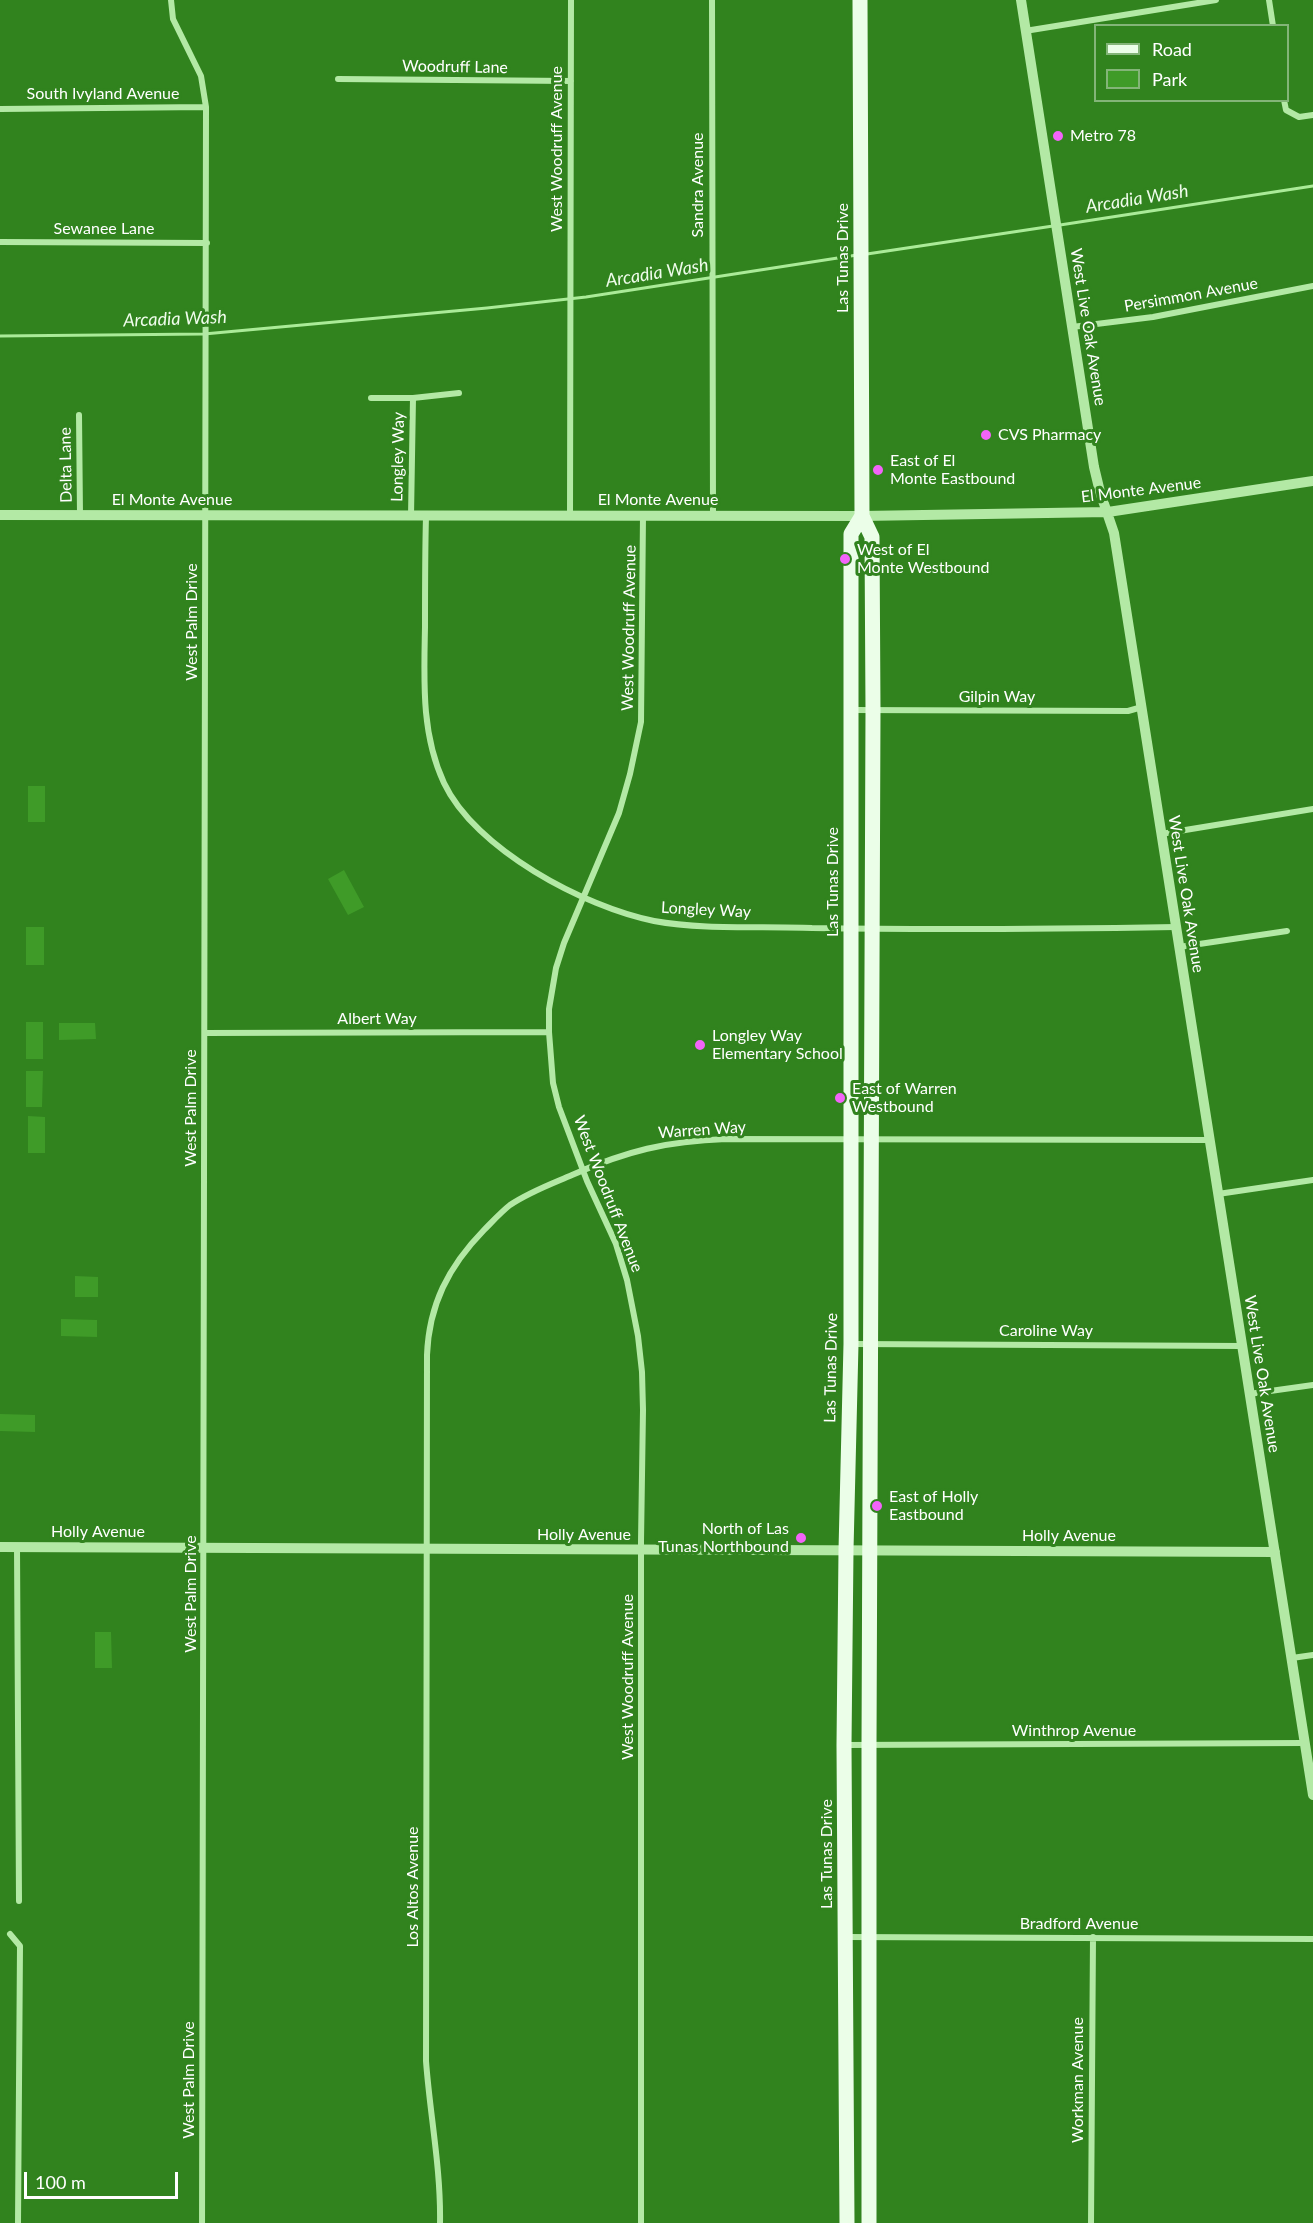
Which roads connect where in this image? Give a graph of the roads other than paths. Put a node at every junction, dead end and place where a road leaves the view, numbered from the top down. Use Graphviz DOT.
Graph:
graph roads {
  1 [pos="171,0"];
  2 [pos="572,0"];
  3 [pos="712,0"];
  4 [pos="860,0"];
  5 [pos="1021,0"];
  6 [pos="1216,0"];
  7 [pos="1269,0"];
  8 [pos="1273,24"];
  9 [pos="1025,31"];
  10 [pos="338,79"];
  11 [pos="572,81"];
  12 [pos="1284,102"];
  13 [pos="206,107"];
  14 [pos="0,109"];
  15 [pos="1313,115"];
  16 [pos="0,242"];
  17 [pos="207,243"];
  18 [pos="1313,286"];
  19 [pos="1072,327"];
  20 [pos="459,393"];
  21 [pos="371,398"];
  22 [pos="413,398"];
  23 [pos="79,415"];
  24 [pos="1313,481"];
  25 [pos="1108,512"];
  26 [pos="0,515"];
  27 [pos="80,515"];
  28 [pos="570,515"];
  29 [pos="643,515"];
  30 [pos="713,515"];
  31 [pos="206,516"];
  32 [pos="411,516"];
  33 [pos="426,516"];
  34 [pos="862,516"];
  35 [pos="1142,707"];
  36 [pos="851,710"];
  37 [pos="873,710"];
  38 [pos="1313,809"];
  39 [pos="1161,834"];
  40 [pos="583,898"];
  41 [pos="1176,927"];
  42 [pos="852,928"];
  43 [pos="871,928"];
  44 [pos="1287,932"];
  45 [pos="1179,947"];
  46 [pos="549,1032"];
  47 [pos="205,1033"];
  48 [pos="852,1139"];
  49 [pos="872,1139"];
  50 [pos="1209,1140"];
  51 [pos="584,1170"];
  52 [pos="1313,1180"];
  53 [pos="1218,1194"];
  54 [pos="850,1344"];
  55 [pos="872,1344"];
  56 [pos="1242,1346"];
  57 [pos="1313,1385"];
  58 [pos="1250,1394"];
  59 [pos="0,1547"];
  60 [pos="17,1547"];
  61 [pos="205,1547"];
  62 [pos="427,1549"];
  63 [pos="641,1550"];
  64 [pos="846,1550"];
  65 [pos="871,1550"];
  66 [pos="1275,1551"];
  67 [pos="1313,1655"];
  68 [pos="1292,1658"];
  69 [pos="1304,1743"];
  70 [pos="844,1745"];
  71 [pos="869,1745"];
  72 [pos="1313,1795"];
  73 [pos="19,1901"];
  74 [pos="10,1934"];
  75 [pos="846,1937"];
  76 [pos="869,1937"];
  77 [pos="1093,1937"];
  78 [pos="1313,1938"];
  79 [pos="18,2223"];
  80 [pos="202,2223"];
  81 [pos="440,2223"];
  82 [pos="641,2223"];
  83 [pos="847,2223"];
  84 [pos="869,2223"];
  85 [pos="1091,2223"];
  1 -- 13 [label="street, West Palm Drive"];
  2 -- 11 [label="street, West Woodruff Avenue"];
  3 -- 30 [label="street, Sandra Avenue"];
  4 -- 34 [label="main road, Las Tunas Drive"];
  5 -- 9 [label="street, West Live Oak Avenue"];
  6 -- 9 [label="street"];
  7 -- 8 [label="street"];
  9 -- 19 [label="street, West Live Oak Avenue"];
  10 -- 11 [label="street, Woodruff Lane"];
  11 -- 28 [label="street, West Woodruff Avenue"];
  12 -- 15 [label="street"];
  13 -- 14 [label="street, South Ivyland Avenue"];
  13 -- 17 [label="street, West Palm Drive"];
  16 -- 17 [label="street, Sewanee Lane"];
  17 -- 31 [label="street, West Palm Drive"];
  18 -- 19 [label="street, Persimmon Avenue"];
  19 -- 25 [label="street, West Live Oak Avenue"];
  20 -- 22 [label="street, Longley Way"];
  21 -- 22 [label="street, Longley Way"];
  22 -- 32 [label="street, Longley Way"];
  23 -- 27 [label="street, Delta Lane"];
  24 -- 25 [label="street, El Monte Avenue"];
  25 -- 34 [label="street, El Monte Avenue"];
  25 -- 35 [label="street, West Live Oak Avenue"];
  26 -- 27 [label="street, El Monte Avenue"];
  27 -- 31 [label="street, El Monte Avenue"];
  28 -- 29 [label="street, El Monte Avenue"];
  28 -- 33 [label="street, El Monte Avenue"];
  29 -- 30 [label="street, El Monte Avenue"];
  29 -- 40 [label="street, West Woodruff Avenue"];
  30 -- 34 [label="street, El Monte Avenue"];
  31 -- 32 [label="street, El Monte Avenue"];
  31 -- 47 [label="street, West Palm Drive"];
  32 -- 33 [label="street, El Monte Avenue"];
  33 -- 40 [label="street, Longley Way"];
  34 -- 36 [label="main road, Las Tunas Drive"];
  34 -- 37 [label="main road, Las Tunas Drive"];
  35 -- 37 [label="street, Gilpin Way"];
  35 -- 39 [label="street, West Live Oak Avenue"];
  36 -- 37 [label="street, Gilpin Way"];
  36 -- 42 [label="main road, Las Tunas Drive"];
  37 -- 43 [label="main road, Las Tunas Drive"];
  38 -- 39 [label="street"];
  39 -- 41 [label="street, West Live Oak Avenue"];
  40 -- 42 [label="street, Longley Way"];
  40 -- 46 [label="street, West Woodruff Avenue"];
  41 -- 43 [label="street, Longley Way"];
  41 -- 45 [label="street, West Live Oak Avenue"];
  42 -- 43 [label="street, Longley Way"];
  42 -- 48 [label="main road, Las Tunas Drive"];
  43 -- 49 [label="main road, Las Tunas Drive"];
  44 -- 45 [label="street"];
  45 -- 50 [label="street, West Live Oak Avenue"];
  46 -- 47 [label="street, Albert Way"];
  46 -- 51 [label="street, West Woodruff Avenue"];
  47 -- 61 [label="street, West Palm Drive"];
  48 -- 49 [label="street, Warren Way"];
  48 -- 51 [label="street, Warren Way"];
  48 -- 54 [label="main road, Las Tunas Drive"];
  49 -- 50 [label="street, Warren Way"];
  49 -- 55 [label="main road, Las Tunas Drive"];
  50 -- 53 [label="street, West Live Oak Avenue"];
  51 -- 62 [label="street, Warren Way"];
  51 -- 63 [label="street, West Woodruff Avenue"];
  52 -- 53 [label="street"];
  53 -- 56 [label="street, West Live Oak Avenue"];
  54 -- 55 [label="street, Caroline Way"];
  54 -- 64 [label="main road, Las Tunas Drive"];
  55 -- 56 [label="street, Caroline Way"];
  55 -- 65 [label="main road, Las Tunas Drive"];
  56 -- 58 [label="street, West Live Oak Avenue"];
  57 -- 58 [label="street"];
  58 -- 66 [label="street, West Live Oak Avenue"];
  59 -- 60 [label="street, Holly Avenue"];
  60 -- 61 [label="street, Holly Avenue"];
  60 -- 73 [label="street"];
  61 -- 62 [label="street, Holly Avenue"];
  61 -- 80 [label="street, West Palm Drive"];
  62 -- 63 [label="street, Holly Avenue"];
  62 -- 81 [label="street, Los Altos Avenue"];
  63 -- 64 [label="street, Holly Avenue"];
  63 -- 82 [label="street, West Woodruff Avenue"];
  64 -- 65 [label="street, Holly Avenue"];
  64 -- 70 [label="main road, Las Tunas Drive"];
  65 -- 66 [label="street, Holly Avenue"];
  65 -- 71 [label="main road, Las Tunas Drive"];
  66 -- 68 [label="street, West Live Oak Avenue"];
  67 -- 68 [label="street"];
  68 -- 69 [label="street, West Live Oak Avenue"];
  69 -- 71 [label="street, Winthrop Avenue"];
  69 -- 72 [label="street, West Live Oak Avenue"];
  70 -- 71 [label="street, Winthrop Avenue"];
  70 -- 75 [label="main road, Las Tunas Drive"];
  71 -- 76 [label="main road, Las Tunas Drive"];
  74 -- 79 [label="street"];
  75 -- 76 [label="street, Bradford Avenue"];
  75 -- 83 [label="main road, Las Tunas Drive"];
  76 -- 77 [label="street, Bradford Avenue"];
  76 -- 84 [label="main road, Las Tunas Drive"];
  77 -- 78 [label="street, Bradford Avenue"];
  77 -- 85 [label="street, Workman Avenue"];
}
